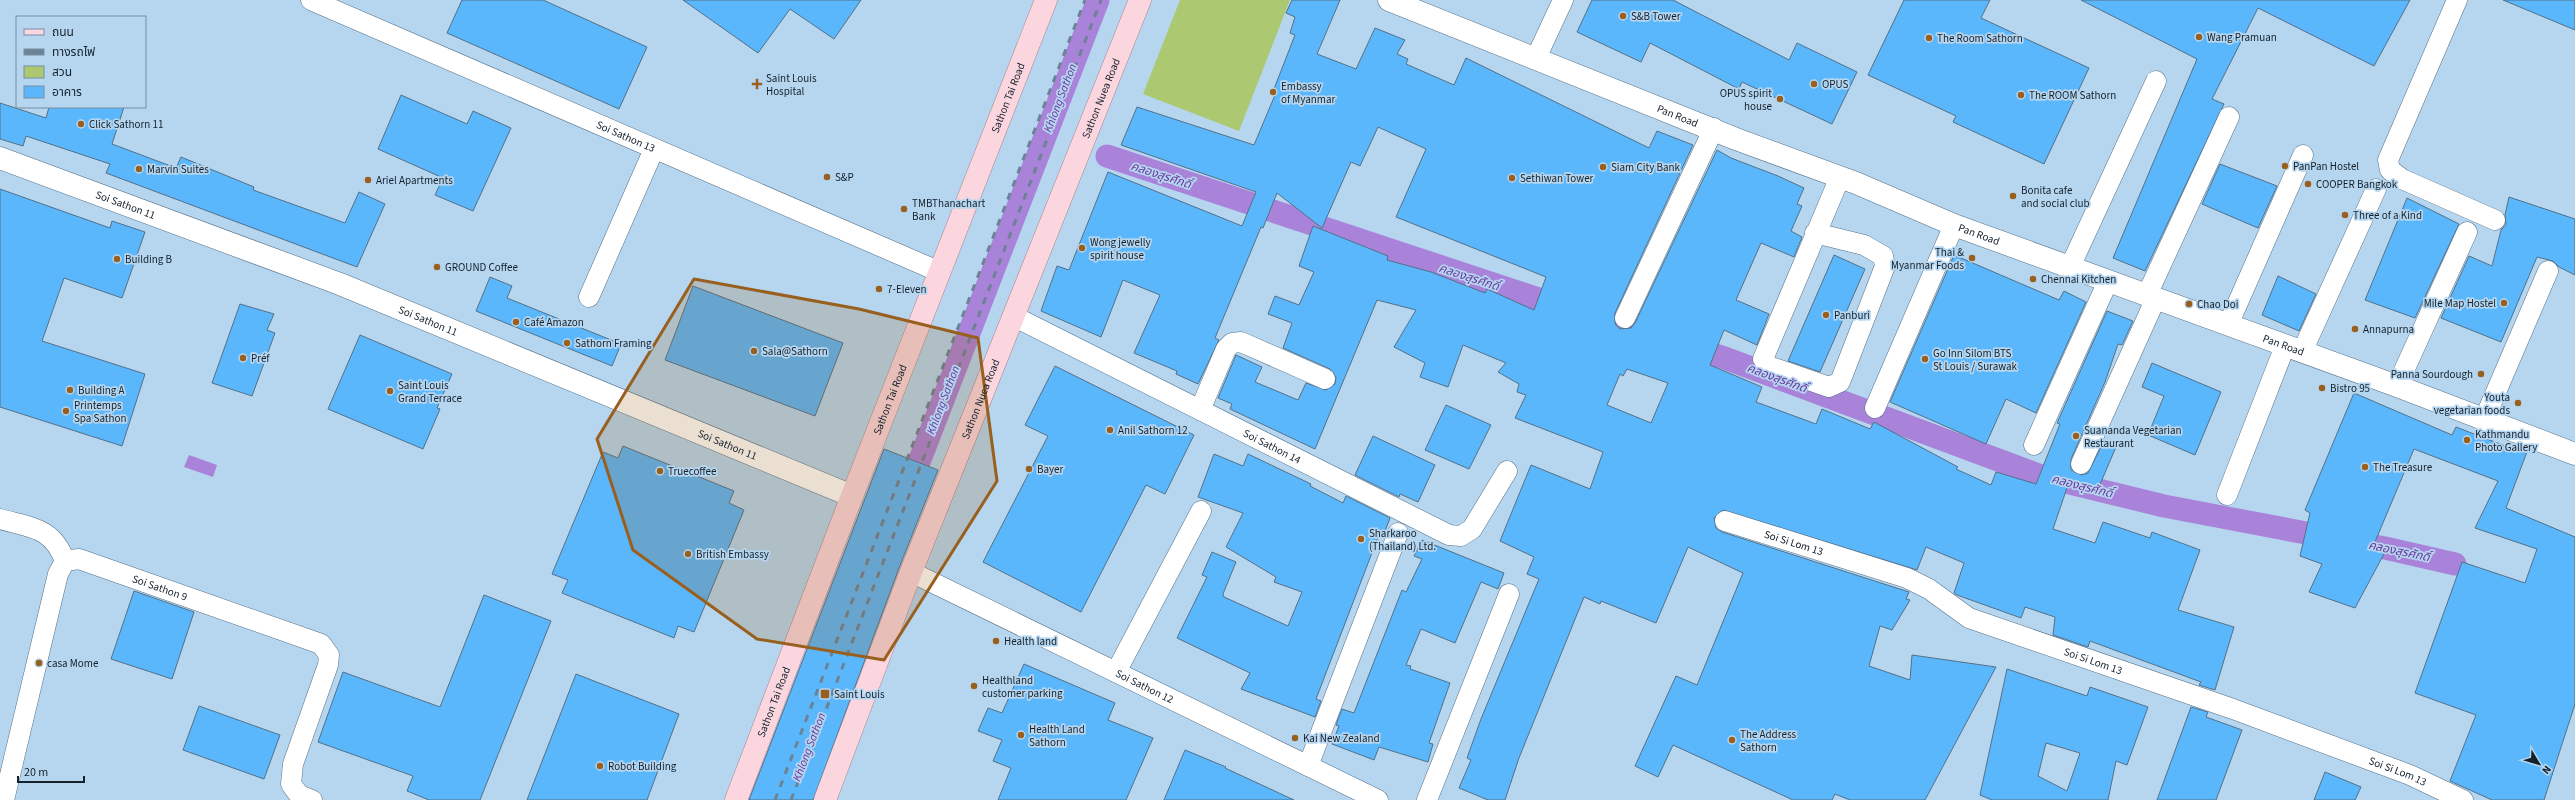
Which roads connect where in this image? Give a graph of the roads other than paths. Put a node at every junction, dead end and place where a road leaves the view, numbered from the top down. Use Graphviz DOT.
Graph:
graph roads {
  1 [pos="311,0"];
  2 [pos="1046,0"];
  3 [pos="1140,0"];
  4 [pos="1389,0"];
  5 [pos="1563,0"];
  6 [pos="2457,0"];
  7 [pos="1536,58"];
  8 [pos="2156,81"];
  9 [pos="2229,117"];
  10 [pos="1714,128"];
  11 [pos="654,149"];
  12 [pos="2303,155"];
  13 [pos="0,158"];
  14 [pos="1840,177"];
  15 [pos="2376,189"];
  16 [pos="2495,220"];
  17 [pos="1954,225"];
  18 [pos="2467,232"];
  19 [pos="1815,233"];
  20 [pos="2070,267"];
  21 [pos="2548,271"];
  22 [pos="940,272"];
  23 [pos="2108,281"];
  24 [pos="2151,296"];
  25 [pos="589,297"];
  26 [pos="1012,316"];
  27 [pos="1625,318"];
  28 [pos="2228,325"];
  29 [pos="2293,349"];
  30 [pos="1325,379"];
  31 [pos="2397,386"];
  32 [pos="1876,408"];
  33 [pos="1200,410"];
  34 [pos="2484,420"];
  35 [pos="2034,445"];
  36 [pos="2575,454"];
  37 [pos="2081,464"];
  38 [pos="1507,471"];
  39 [pos="852,496"];
  40 [pos="2227,496"];
  41 [pos="1202,511"];
  42 [pos="0,519"];
  43 [pos="1725,521"];
  44 [pos="1398,532"];
  45 [pos="65,561"];
  46 [pos="911,572"];
  47 [pos="1509,594"];
  48 [pos="1116,672"];
  49 [pos="1308,766"];
  50 [pos="4,800"];
  51 [pos="312,800"];
  52 [pos="736,800"];
  53 [pos="824,800"];
  54 [pos="1378,800"];
  55 [pos="1427,800"];
  56 [pos="2463,800"];
  1 -- 11 [label="street, Soi Sathon 13"];
  2 -- 22 [label="main road, Sathon Tai Road"];
  3 -- 26 [label="main road, Sathon Nuea Road"];
  4 -- 7 [label="street, Pan Road"];
  5 -- 7 [label="street"];
  6 -- 16 [label="street"];
  7 -- 10 [label="street, Pan Road"];
  8 -- 20 [label="street"];
  9 -- 24 [label="street"];
  10 -- 14 [label="street, Pan Road"];
  10 -- 27 [label="street"];
  11 -- 22 [label="street, Soi Sathon 13"];
  11 -- 25 [label="street"];
  12 -- 28 [label="street"];
  13 -- 39 [label="street, Soi Sathon 11"];
  14 -- 17 [label="street, Pan Road"];
  14 -- 19 [label="street"];
  15 -- 29 [label="street"];
  17 -- 20 [label="street, Pan Road"];
  17 -- 32 [label="street"];
  18 -- 31 [label="street"];
  19 -- 19 [label="street"];
  20 -- 23 [label="street, Pan Road"];
  21 -- 34 [label="street"];
  22 -- 39 [label="main road, Sathon Tai Road"];
  23 -- 24 [label="street, Pan Road"];
  23 -- 35 [label="street"];
  24 -- 28 [label="street, Pan Road"];
  24 -- 37 [label="street"];
  26 -- 33 [label="street, Soi Sathon 14"];
  26 -- 46 [label="main road, Sathon Nuea Road"];
  28 -- 29 [label="street, Pan Road"];
  29 -- 31 [label="street, Pan Road"];
  29 -- 40 [label="street"];
  30 -- 33 [label="street"];
  31 -- 34 [label="street, Pan Road"];
  33 -- 38 [label="street, Soi Sathon 14"];
  34 -- 36 [label="street, Pan Road"];
  39 -- 52 [label="main road, Sathon Tai Road"];
  41 -- 48 [label="street"];
  42 -- 45 [label="street"];
  43 -- 56 [label="street, Soi Si Lom 13"];
  44 -- 49 [label="street"];
  45 -- 50 [label="street"];
  45 -- 51 [label="street, Soi Sathon 9"];
  46 -- 48 [label="street, Soi Sathon 12"];
  46 -- 53 [label="main road, Sathon Nuea Road"];
  47 -- 55 [label="street"];
  48 -- 49 [label="street, Soi Sathon 12"];
  49 -- 54 [label="street, Soi Sathon 12"];
}
